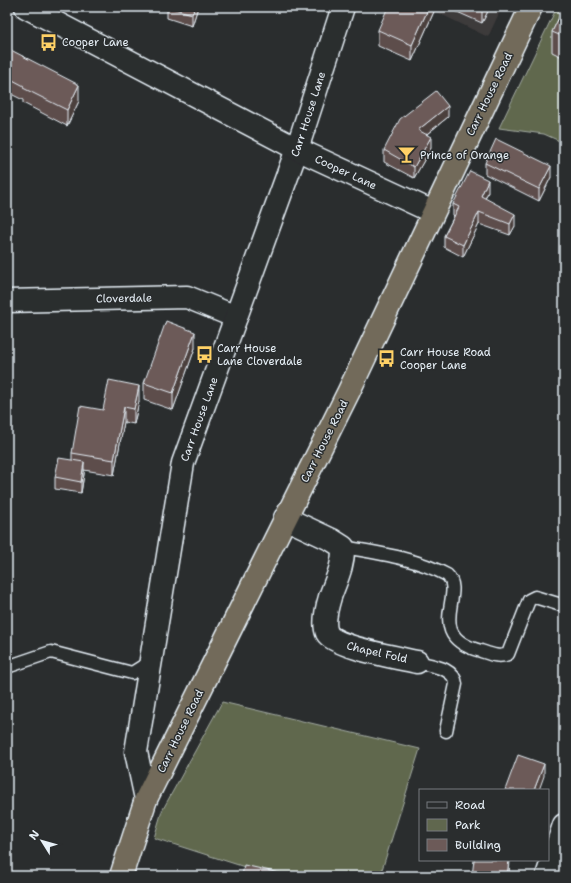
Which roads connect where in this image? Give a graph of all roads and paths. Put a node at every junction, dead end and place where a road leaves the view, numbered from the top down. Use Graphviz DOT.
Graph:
graph roads {
  1 [pos="26,7"];
  2 [pos="343,7"];
  3 [pos="530,7"];
  4 [pos="297,149"];
  5 [pos="433,212"];
  6 [pos="7,301"];
  7 [pos="236,317"];
  8 [pos="285,518"];
  9 [pos="343,547"];
  10 [pos="558,604"];
  11 [pos="151,661"];
  12 [pos="417,662"];
  13 [pos="7,667"];
  14 [pos="446,731"];
  15 [pos="146,799"];
  16 [pos="564,825"];
  17 [pos="121,876"];
  18 [pos="548,876"];
  1 -- 4 [label="street, Cooper Lane"];
  2 -- 4 [label="street, Carr House Lane"];
  3 -- 5 [label="highway, Carr House Road"];
  4 -- 5 [label="street, Cooper Lane"];
  4 -- 7 [label="street, Carr House Lane"];
  5 -- 8 [label="highway, Carr House Road"];
  6 -- 7 [label="street, Cloverdale"];
  7 -- 11 [label="street, Carr House Lane"];
  8 -- 9 [label="street"];
  8 -- 15 [label="highway, Carr House Road"];
  9 -- 10 [label="lane"];
  9 -- 12 [label="street, Chapel Fold"];
  11 -- 13 [label="lane"];
  11 -- 15 [label="street, Carr House Lane"];
  12 -- 14 [label="lane"];
  15 -- 17 [label="highway, Carr House Road"];
  16 -- 18 [label="street"];
}
